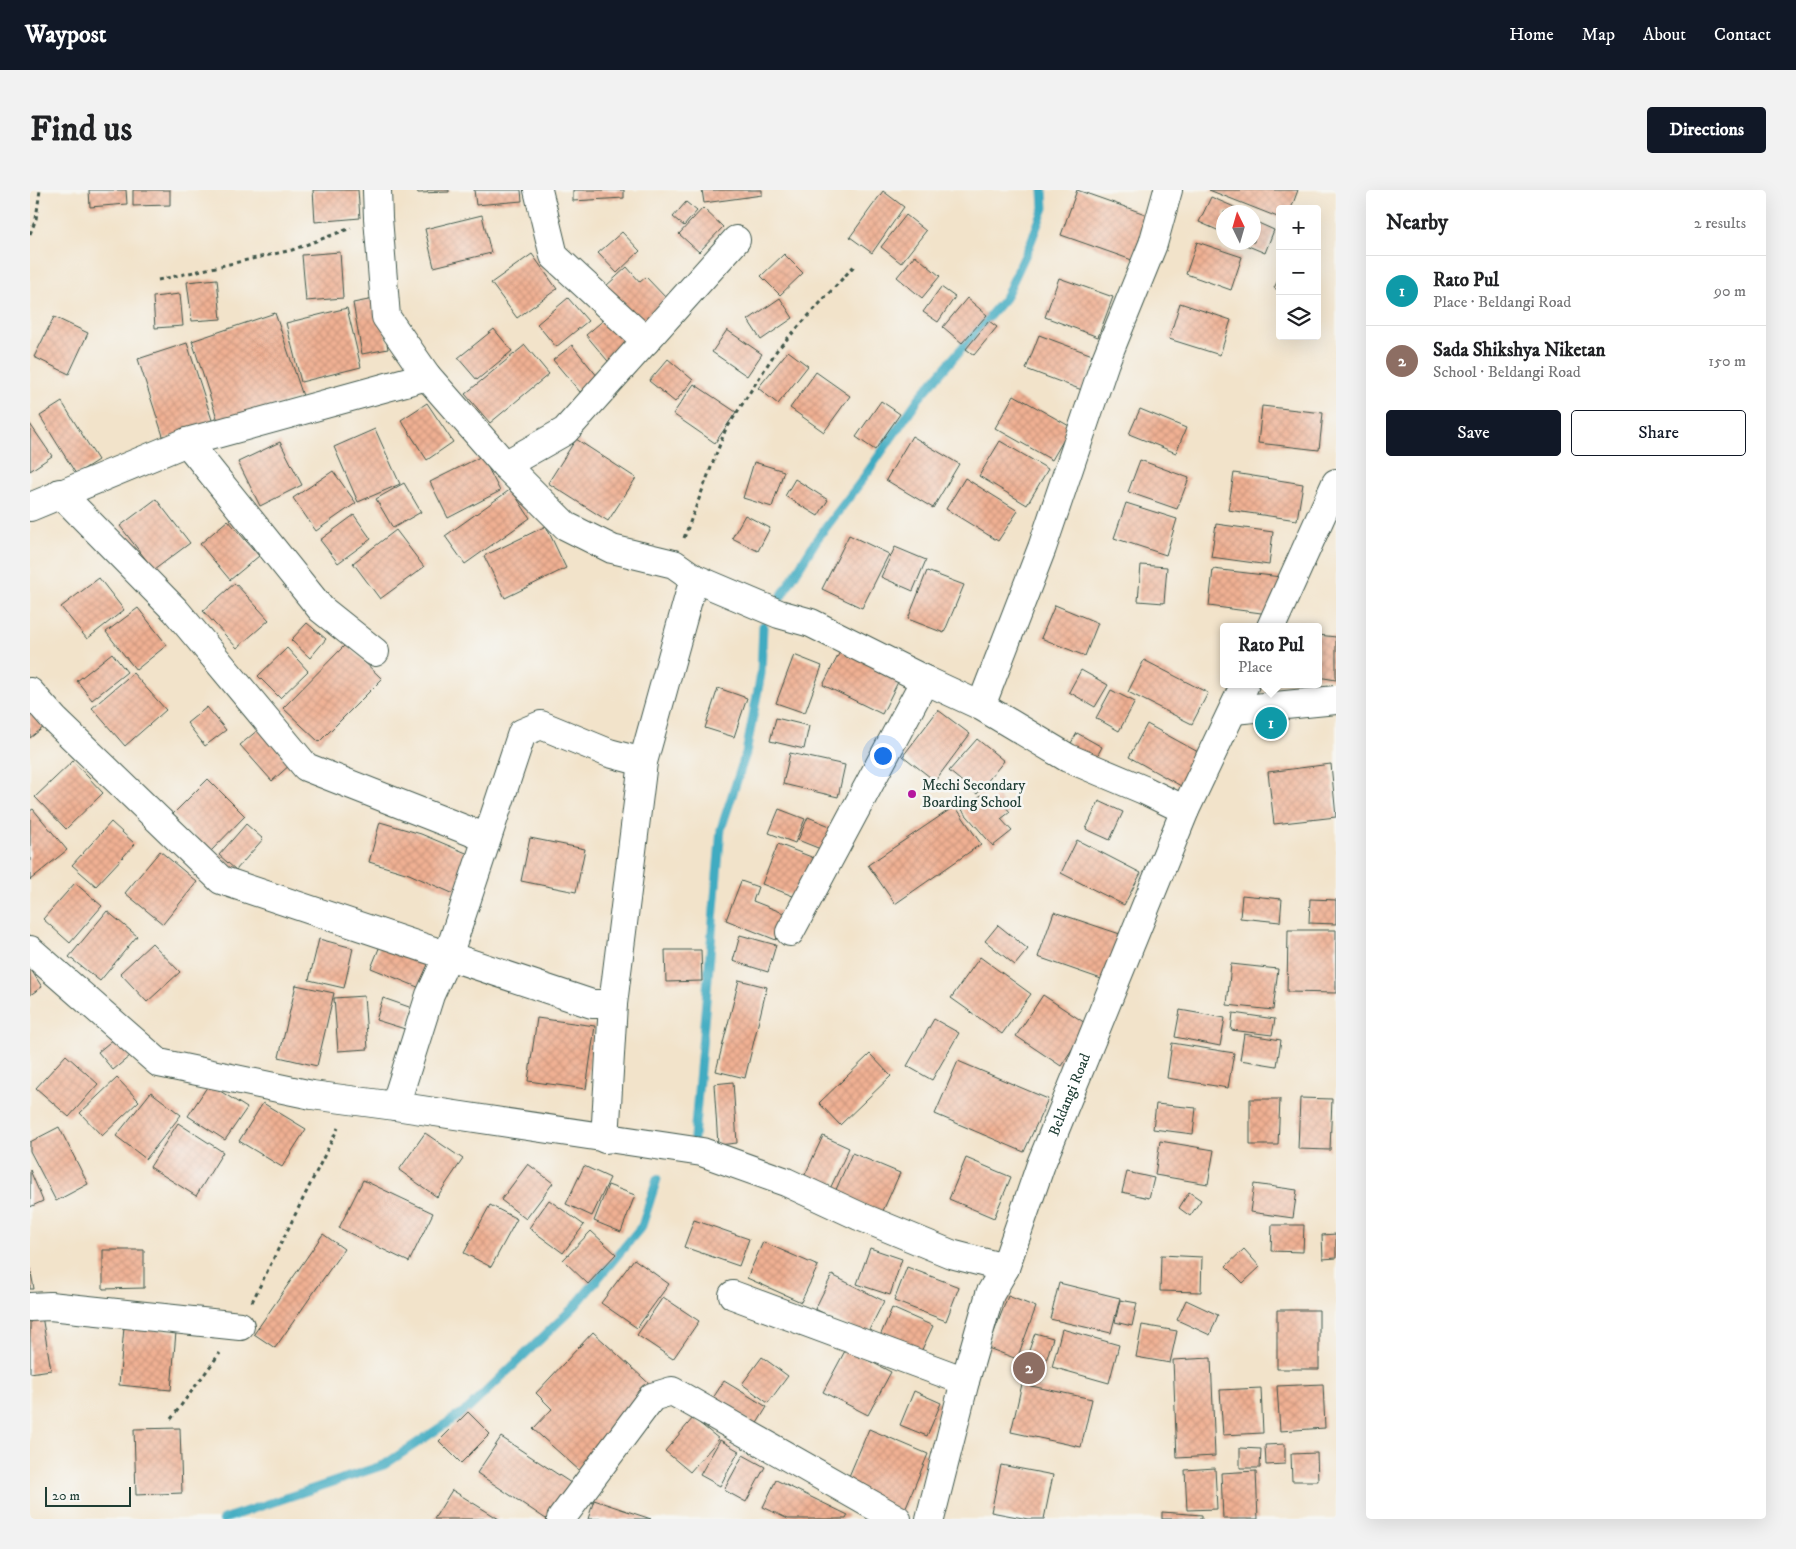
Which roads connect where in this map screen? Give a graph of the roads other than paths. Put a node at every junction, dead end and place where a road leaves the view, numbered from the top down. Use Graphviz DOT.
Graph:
graph roads {
  1 [pos="377,190"];
  2 [pos="538,190"];
  3 [pos="1168,190"];
  4 [pos="736,240"];
  5 [pos="646,340"];
  6 [pos="427,376"];
  7 [pos="187,442"];
  8 [pos="506,465"];
  9 [pos="1336,482"];
  10 [pos="60,493"];
  11 [pos="30,507"];
  12 [pos="684,571"];
  13 [pos="1273,623"];
  14 [pos="375,652"];
  15 [pos="925,680"];
  16 [pos="1243,688"];
  17 [pos="30,692"];
  18 [pos="1336,700"];
  19 [pos="981,706"];
  20 [pos="1234,710"];
  21 [pos="643,762"];
  22 [pos="1185,810"];
  23 [pos="487,838"];
  24 [pos="790,932"];
  25 [pos="30,950"];
  26 [pos="448,956"];
  27 [pos="613,1004"];
  28 [pos="396,1106"];
  29 [pos="605,1138"];
  30 [pos="1005,1268"];
  31 [pos="732,1295"];
  32 [pos="30,1307"];
  33 [pos="240,1326"];
  34 [pos="965,1381"];
  35 [pos="561,1519"];
  36 [pos="898,1519"];
  37 [pos="930,1519"];
  1 -- 6 [label="street"];
  2 -- 5 [label="street"];
  3 -- 19 [label="street"];
  4 -- 5 [label="street"];
  5 -- 8 [label="street"];
  6 -- 7 [label="street"];
  6 -- 8 [label="street"];
  7 -- 10 [label="street"];
  7 -- 14 [label="street"];
  8 -- 12 [label="street"];
  9 -- 13 [label="street"];
  10 -- 11 [label="street"];
  10 -- 23 [label="street"];
  12 -- 15 [label="street"];
  12 -- 21 [label="street"];
  15 -- 19 [label="street"];
  15 -- 24 [label="street"];
  16 -- 20 [label="street, Beldangi Road"];
  17 -- 26 [label="street"];
  18 -- 20 [label="street"];
  19 -- 22 [label="street"];
  20 -- 22 [label="street, Beldangi Road"];
  21 -- 23 [label="street"];
  21 -- 27 [label="street"];
  22 -- 30 [label="street, Beldangi Road"];
  23 -- 26 [label="street"];
  25 -- 28 [label="street"];
  26 -- 27 [label="street"];
  26 -- 28 [label="street"];
  27 -- 29 [label="street"];
  28 -- 29 [label="street"];
  29 -- 30 [label="street"];
  30 -- 34 [label="street, Beldangi Road"];
  31 -- 34 [label="street"];
  32 -- 33 [label="street"];
  34 -- 37 [label="street, Beldangi Road"];
  35 -- 36 [label="street"];
}
